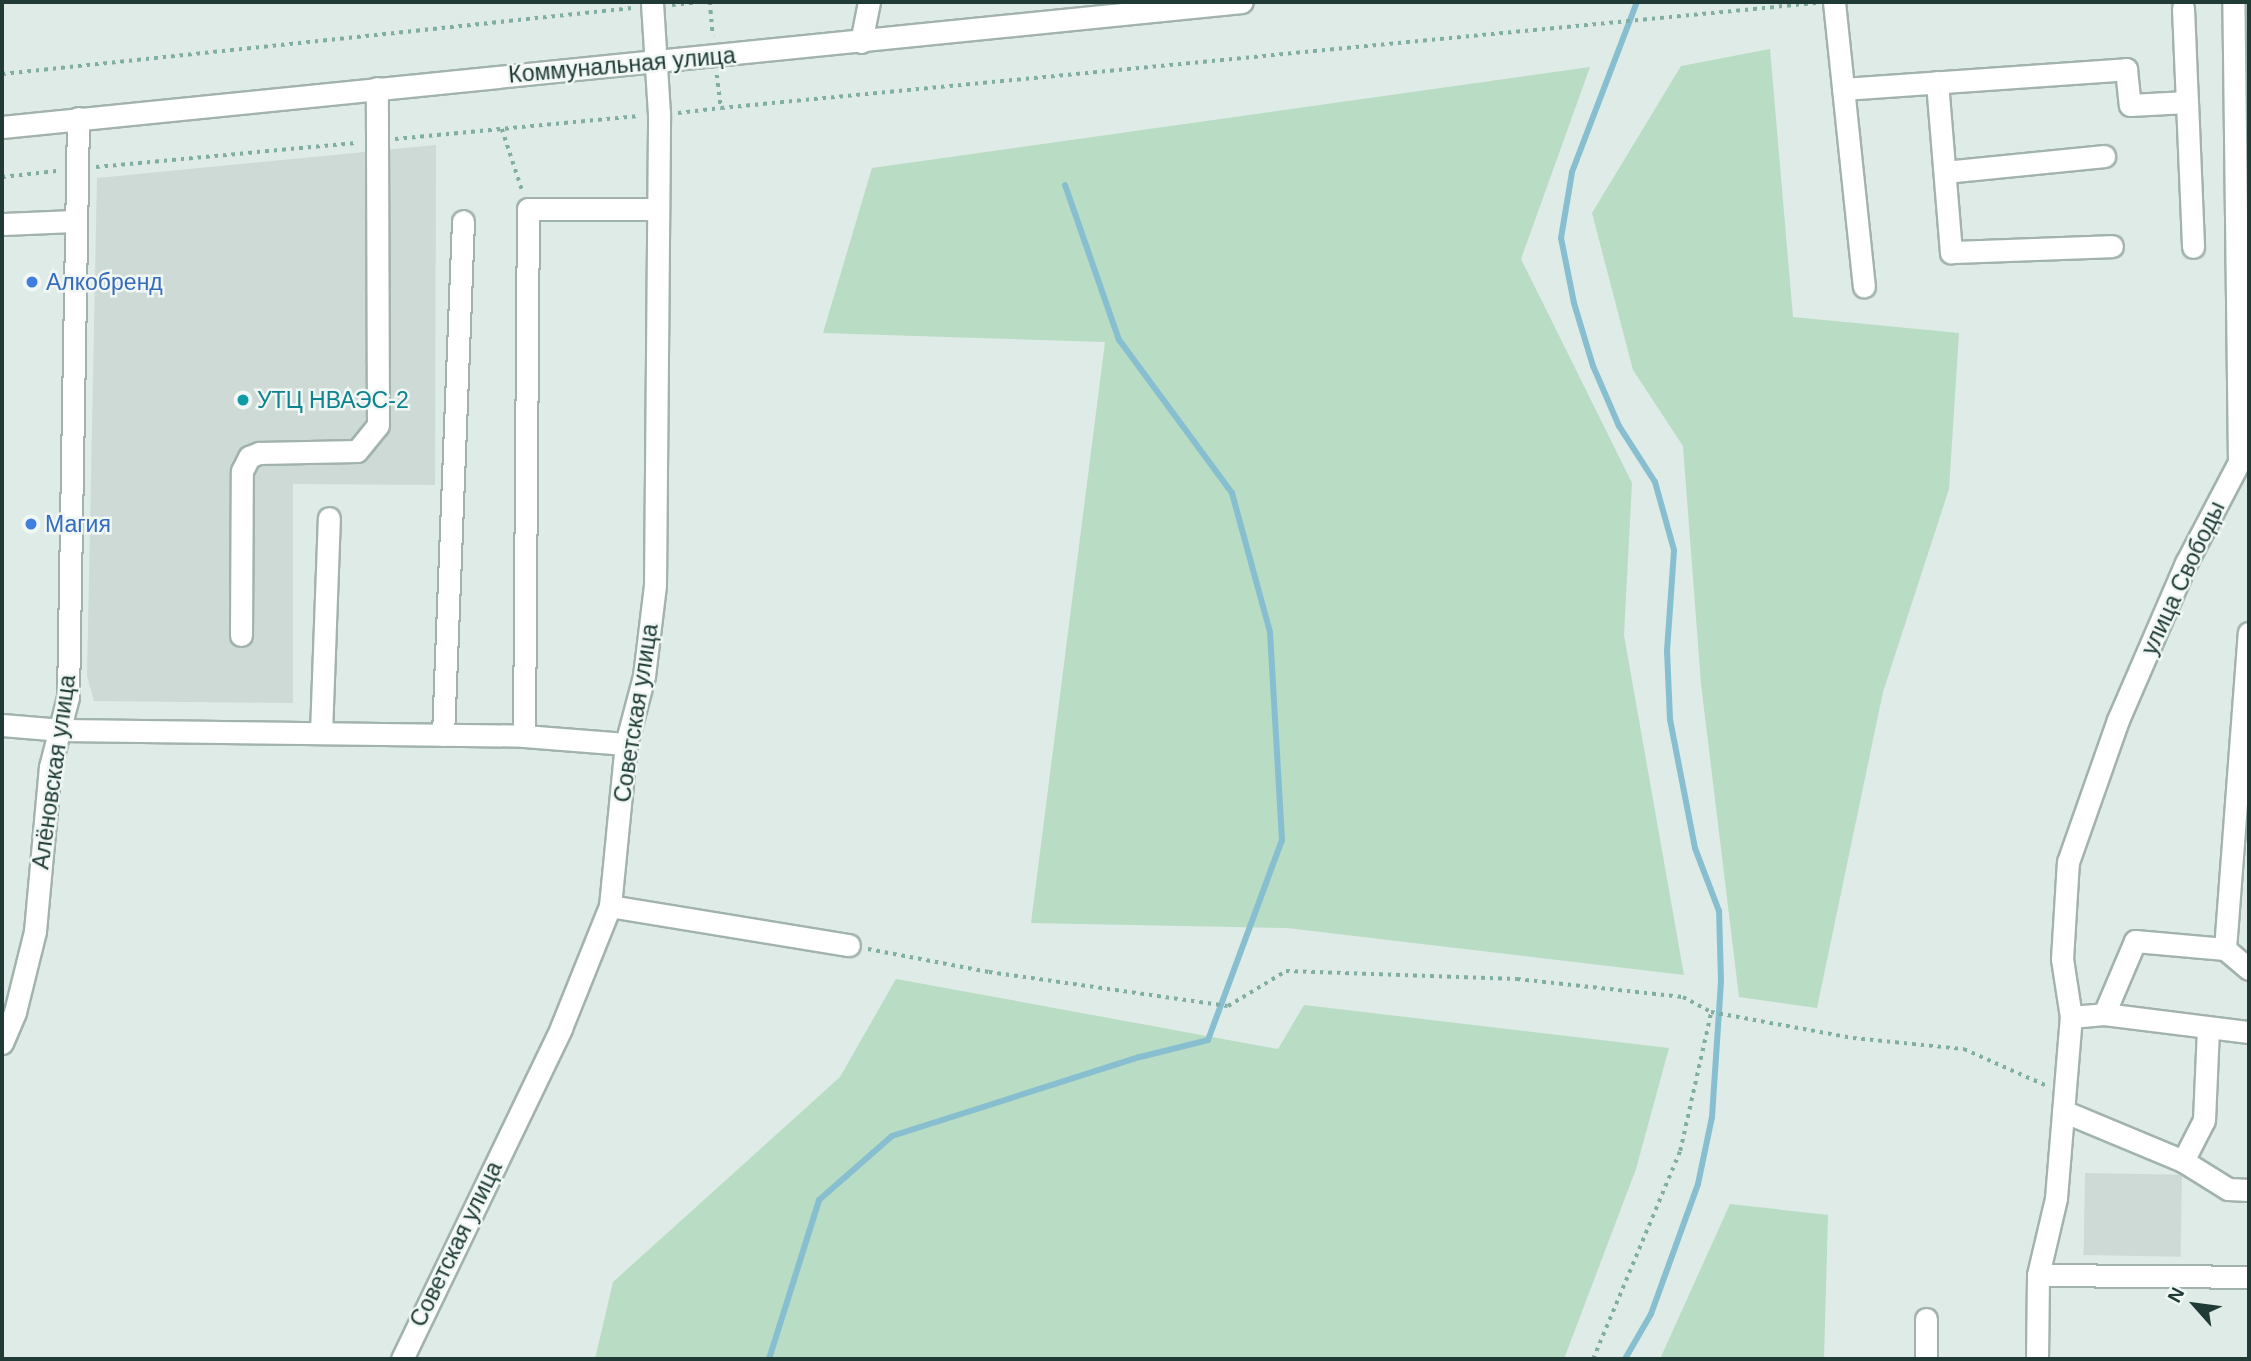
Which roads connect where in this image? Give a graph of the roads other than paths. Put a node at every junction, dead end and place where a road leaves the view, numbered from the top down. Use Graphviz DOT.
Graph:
graph roads {
  1 [pos="869,2"];
  2 [pos="1241,2"];
  3 [pos="1834,2"];
  4 [pos="2233,2"];
  5 [pos="652,4"];
  6 [pos="2183,8"];
  7 [pos="1090,9"];
  8 [pos="861,42"];
  9 [pos="657,63"];
  10 [pos="1937,82"];
  11 [pos="377,88"];
  12 [pos="1843,89"];
  13 [pos="2187,102"];
  14 [pos="78,118"];
  15 [pos="2,127"];
  16 [pos="2104,156"];
  17 [pos="1944,172"];
  18 [pos="655,209"];
  19 [pos="75,220"];
  20 [pos="463,222"];
  21 [pos="2,224"];
  22 [pos="2112,246"];
  23 [pos="2193,247"];
  24 [pos="1864,285"];
  25 [pos="2244,460"];
  26 [pos="329,518"];
  27 [pos="2249,633"];
  28 [pos="241,635"];
  29 [pos="2,725"];
  30 [pos="62,730"];
  31 [pos="321,733"];
  32 [pos="443,735"];
  33 [pos="524,736"];
  34 [pos="626,744"];
  35 [pos="610,906"];
  36 [pos="849,945"];
  37 [pos="2225,949"];
  38 [pos="2249,969"];
  39 [pos="2104,1014"];
  40 [pos="2071,1017"];
  41 [pos="2208,1030"];
  42 [pos="2249,1032"];
  43 [pos="2,1043"];
  44 [pos="2063,1102"];
  45 [pos="2183,1161"];
  46 [pos="2249,1190"];
  47 [pos="2038,1275"];
  48 [pos="2249,1277"];
  49 [pos="1926,1319"];
  50 [pos="402,1359"];
  51 [pos="1926,1359"];
  52 [pos="2037,1359"];
  1 -- 8 [label="street"];
  2 -- 7 [label="street, Коммунальная улица"];
  3 -- 12 [label="street"];
  4 -- 25 [label="street, улица Свободы"];
  5 -- 9 [label="street, Советская улица"];
  6 -- 13 [label="street"];
  7 -- 8 [label="street, Коммунальная улица"];
  8 -- 9 [label="street, Коммунальная улица"];
  9 -- 11 [label="street, Коммунальная улица"];
  9 -- 18 [label="street, Советская улица"];
  10 -- 12 [label="street"];
  10 -- 13 [label="street"];
  10 -- 17 [label="street"];
  11 -- 14 [label="street, Коммунальная улица"];
  11 -- 28 [label="street"];
  12 -- 24 [label="street"];
  13 -- 23 [label="street"];
  14 -- 15 [label="street, Коммунальная улица"];
  14 -- 19 [label="street, Алёновская улица"];
  16 -- 17 [label="street"];
  17 -- 22 [label="street"];
  18 -- 33 [label="street"];
  18 -- 34 [label="street, Советская улица"];
  19 -- 21 [label="street"];
  19 -- 30 [label="street, Алёновская улица"];
  20 -- 32 [label="street"];
  25 -- 40 [label="street, улица Свободы"];
  26 -- 31 [label="street"];
  27 -- 37 [label="street"];
  29 -- 30 [label="street"];
  30 -- 31 [label="street"];
  30 -- 43 [label="street, Алёновская улица"];
  31 -- 32 [label="street"];
  32 -- 33 [label="street"];
  33 -- 34 [label="street"];
  34 -- 35 [label="street, Советская улица"];
  35 -- 36 [label="street"];
  35 -- 50 [label="street, Советская улица"];
  37 -- 38 [label="street"];
  37 -- 39 [label="street"];
  39 -- 40 [label="street"];
  39 -- 41 [label="street"];
  40 -- 44 [label="street, улица Свободы"];
  41 -- 42 [label="street"];
  41 -- 45 [label="street"];
  44 -- 45 [label="street"];
  44 -- 47 [label="street, улица Свободы"];
  45 -- 46 [label="street"];
  47 -- 48 [label="street"];
  47 -- 52 [label="street, улица Свободы"];
  49 -- 51 [label="street"];
}
